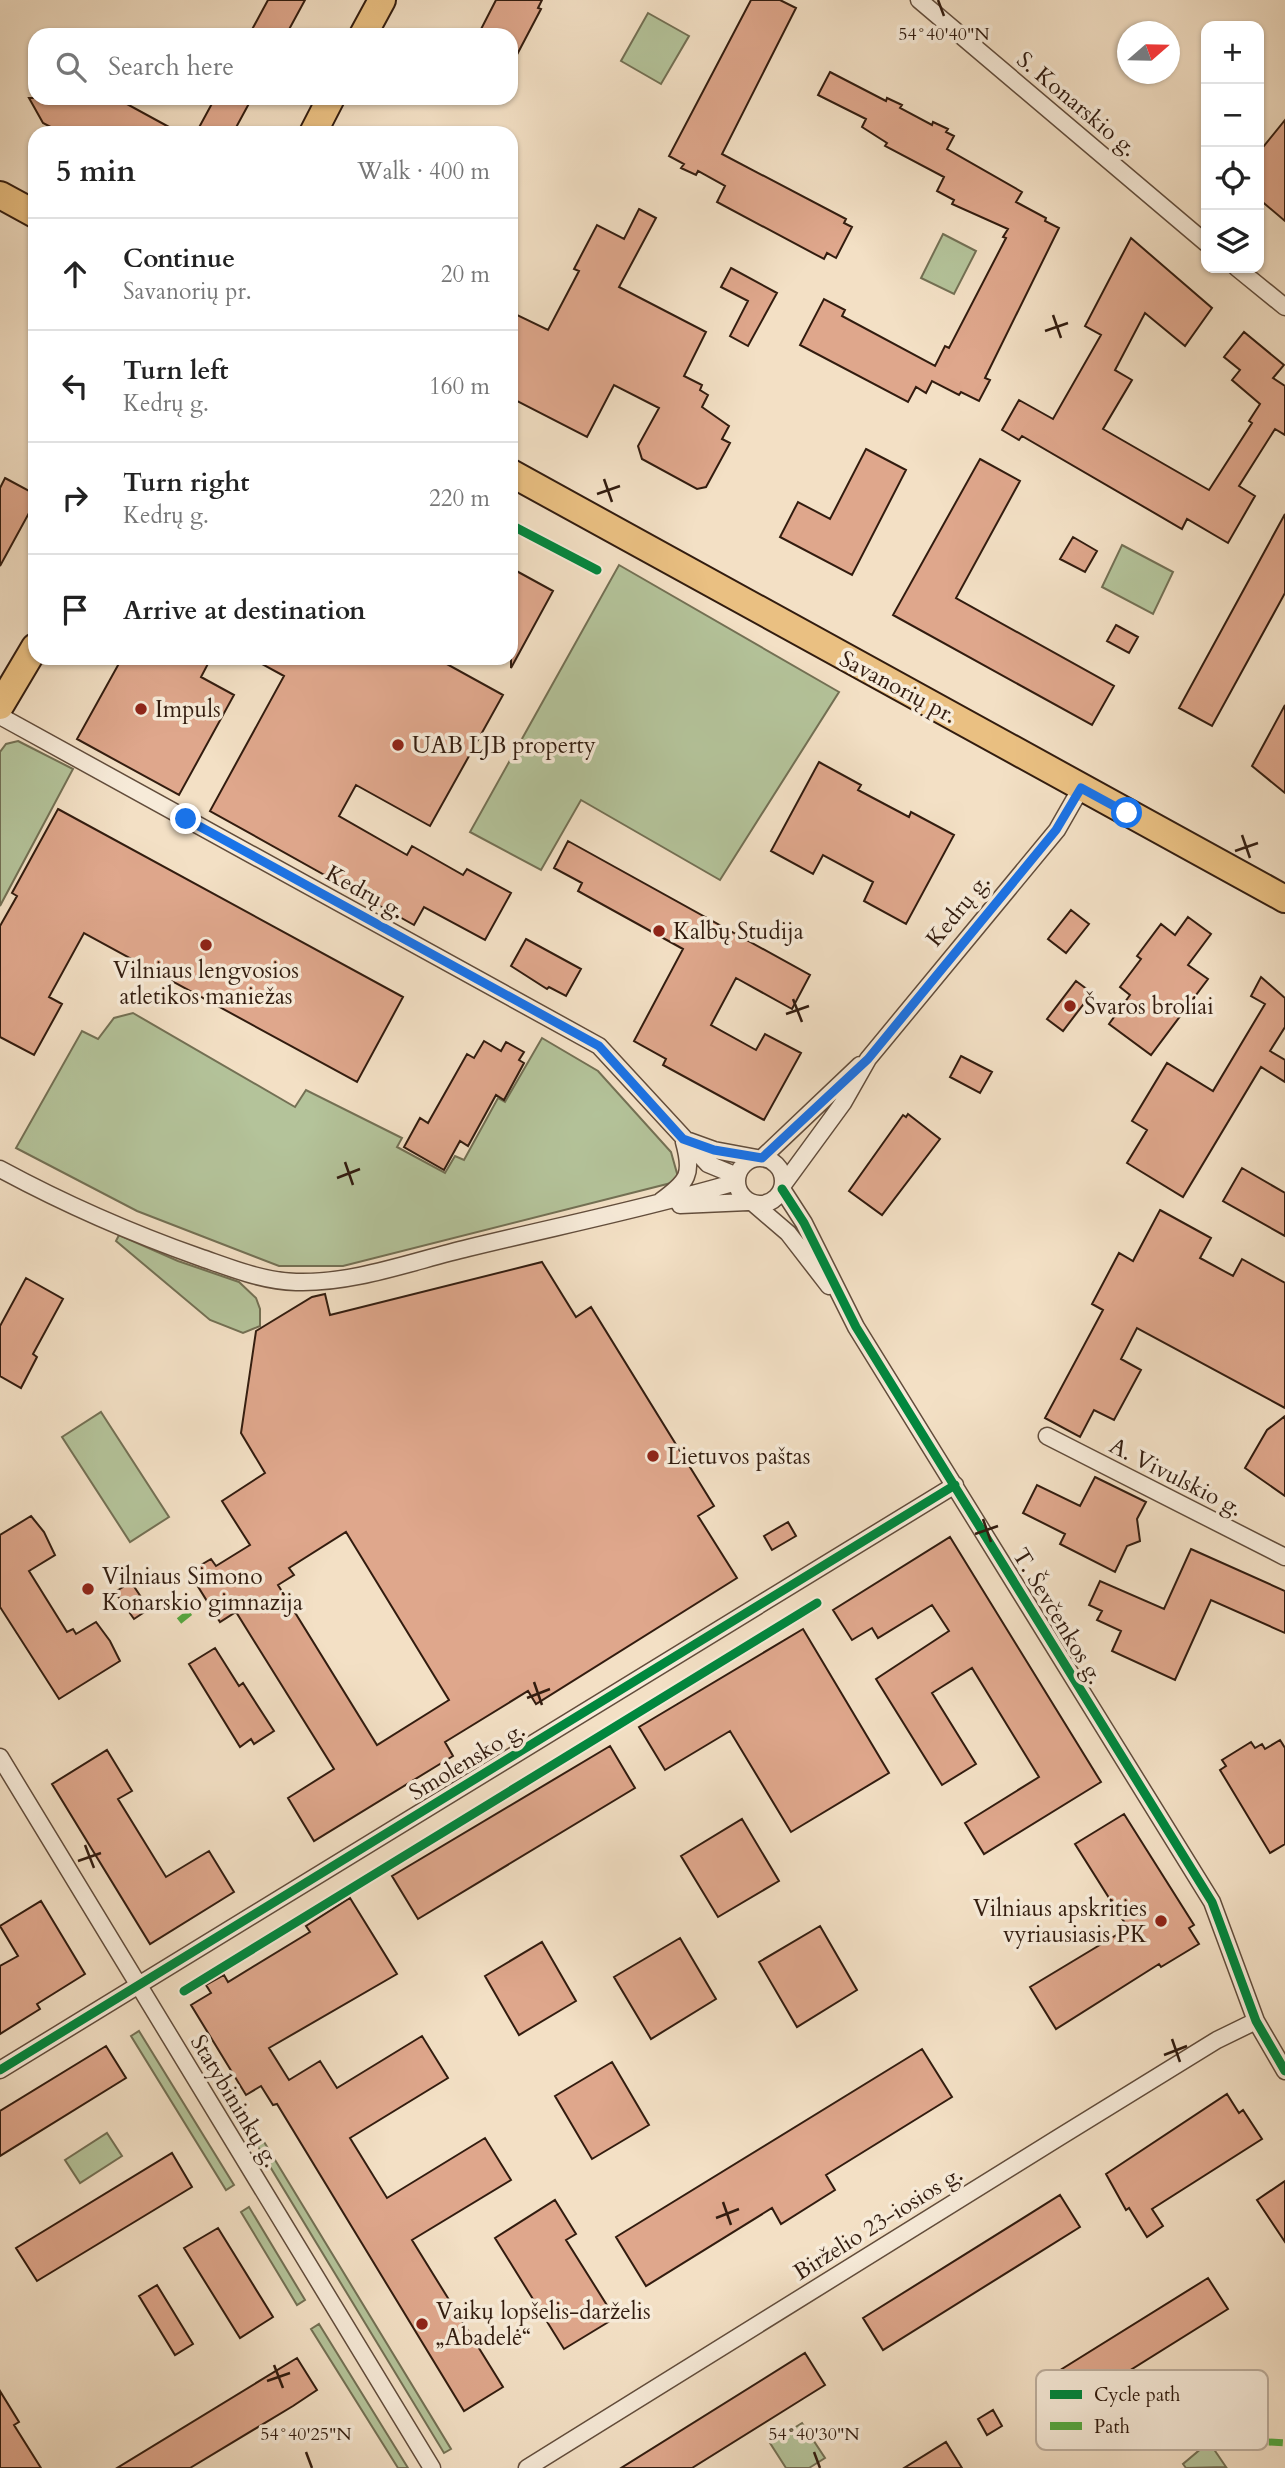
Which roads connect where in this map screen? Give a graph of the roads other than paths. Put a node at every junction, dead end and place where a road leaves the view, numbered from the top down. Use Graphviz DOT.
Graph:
graph roads {
  1 [pos="382,0"];
  2 [pos="919,0"];
  3 [pos="367,28"];
  4 [pos="327,105"];
  5 [pos="317,126"];
  6 [pos="0,195"];
  7 [pos="28,210"];
  8 [pos="1201,239"];
  9 [pos="1243,273"];
  10 [pos="1285,307"];
  11 [pos="518,477"];
  12 [pos="28,659"];
  13 [pos="0,706"];
  14 [pos="0,716"];
  15 [pos="1081,788"];
  16 [pos="1285,899"];
  17 [pos="868,1059"];
  18 [pos="683,1139"];
  19 [pos="760,1158"];
  20 [pos="0,1169"];
  21 [pos="737,1179"];
  22 [pos="783,1187"];
  23 [pos="751,1203"];
  24 [pos="653,1206"];
  25 [pos="839,1298"];
  26 [pos="1047,1436"];
  27 [pos="955,1485"];
  28 [pos="1285,1557"];
  29 [pos="0,1756"];
  30 [pos="138,1984"];
  31 [pos="1256,2021"];
  32 [pos="0,2070"];
  33 [pos="1285,2071"];
  34 [pos="432,2468"];
  35 [pos="527,2468"];
  1 -- 3 [label="main road"];
  2 -- 8 [label="street, S. Konarskio g."];
  4 -- 5 [label="main road"];
  6 -- 7 [label="main road"];
  9 -- 10 [label="street"];
  11 -- 15 [label="main road, Savanorių pr."];
  12 -- 13 [label="main road"];
  14 -- 18 [label="street, Kedrų g."];
  15 -- 16 [label="main road, Savanorių pr."];
  15 -- 17 [label="street, Kedrų g."];
  17 -- 19 [label="street, Kedrų g."];
  17 -- 22 [label="street, Kedrų g."];
  18 -- 19 [label="street, Kedrų g."];
  18 -- 21 [label="street, Kedrų g."];
  18 -- 24 [label="street"];
  19 -- 21 [label="street"];
  19 -- 22 [label="street"];
  20 -- 24 [label="street"];
  21 -- 23 [label="street"];
  21 -- 24 [label="street"];
  22 -- 23 [label="street"];
  22 -- 25 [label="street, T. Ševčenkos g."];
  23 -- 24 [label="street"];
  23 -- 25 [label="street, T. Ševčenkos g."];
  25 -- 27 [label="street, T. Ševčenkos g."];
  26 -- 28 [label="street, A. Vivulskio g."];
  27 -- 30 [label="street, Smolensko g."];
  27 -- 31 [label="street, T. Ševčenkos g."];
  29 -- 30 [label="street, Statybininkų g."];
  30 -- 32 [label="street, Smolensko g."];
  30 -- 34 [label="street, Statybininkų g."];
  31 -- 33 [label="street, T. Ševčenkos g."];
  31 -- 35 [label="street, Birželio 23-iosios g."];
}
